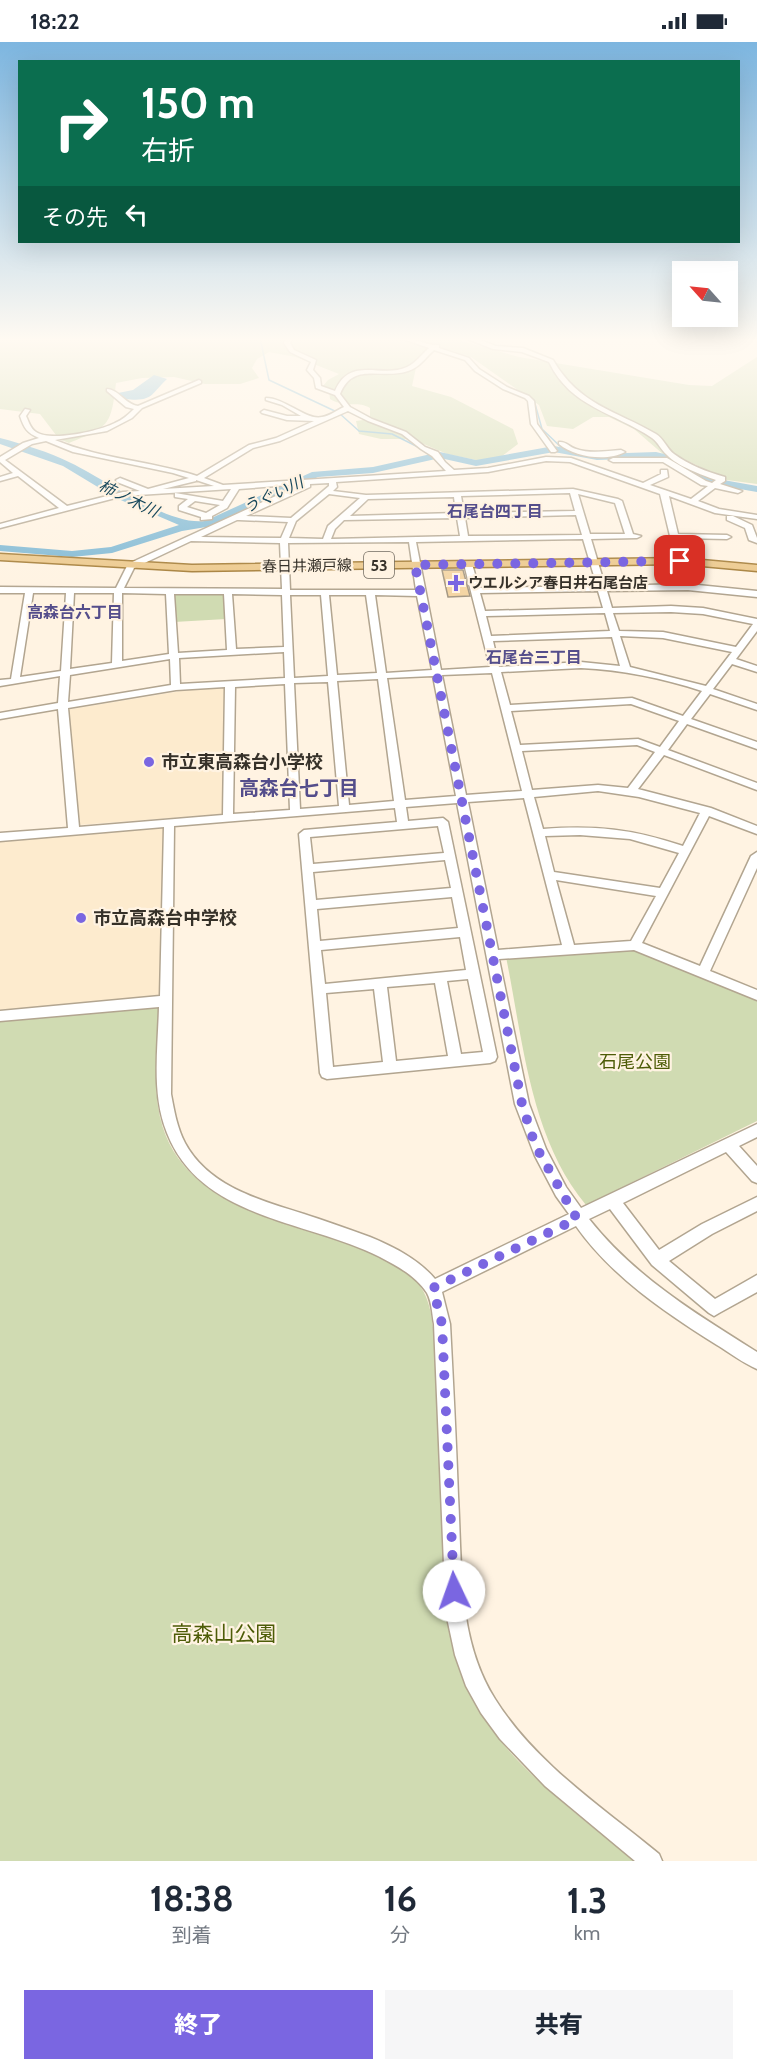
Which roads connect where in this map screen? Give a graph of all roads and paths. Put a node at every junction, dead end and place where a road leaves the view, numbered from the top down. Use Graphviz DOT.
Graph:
graph roads {
  1 [pos="26,423"];
  2 [pos="116,423"];
  3 [pos="315,423"];
  4 [pos="378,423"];
  5 [pos="628,423"];
  6 [pos="534,424"];
  7 [pos="545,424"];
  8 [pos="46,440"];
  9 [pos="561,443"];
  10 [pos="553,451"];
  11 [pos="645,455"];
  12 [pos="670,455"];
  13 [pos="0,459"];
  14 [pos="613,460"];
  15 [pos="452,472"];
  16 [pos="664,472"];
  17 [pos="20,473"];
  18 [pos="198,477"];
  19 [pos="0,479"];
  20 [pos="120,480"];
  21 [pos="332,480"];
  22 [pos="305,482"];
  23 [pos="717,484"];
  24 [pos="644,485"];
  25 [pos="237,486"];
  26 [pos="226,487"];
  27 [pos="169,491"];
  28 [pos="573,491"];
  29 [pos="738,491"];
  30 [pos="147,492"];
  31 [pos="327,492"];
  32 [pos="664,493"];
  33 [pos="457,495"];
  34 [pos="366,497"];
  35 [pos="194,498"];
  36 [pos="692,502"];
  37 [pos="225,504"];
  38 [pos="64,508"];
  39 [pos="581,513"];
  40 [pos="724,513"];
  41 [pos="460,516"];
  42 [pos="757,517"];
  43 [pos="235,518"];
  44 [pos="342,518"];
  45 [pos="293,520"];
  46 [pos="0,526"];
  47 [pos="673,536"];
  48 [pos="588,537"];
  49 [pos="727,537"];
  50 [pos="464,538"];
  51 [pos="188,539"];
  52 [pos="412,539"];
  53 [pos="285,540"];
  54 [pos="326,541"];
  55 [pos="757,541"];
  56 [pos="0,557"];
  57 [pos="680,561"];
  58 [pos="595,562"];
  59 [pos="468,564"];
  60 [pos="415,565"];
  61 [pos="131,566"];
  62 [pos="285,566"];
  63 [pos="757,568"];
  64 [pos="602,589"];
  65 [pos="0,590"];
  66 [pos="29,591"];
  67 [pos="476,591"];
  68 [pos="70,592"];
  69 [pos="118,593"];
  70 [pos="170,593"];
  71 [pos="228,593"];
  72 [pos="286,593"];
  73 [pos="325,593"];
  74 [pos="370,593"];
  75 [pos="421,593"];
  76 [pos="757,594"];
  77 [pos="608,610"];
  78 [pos="482,615"];
  79 [pos="757,624"];
  80 [pos="615,633"];
  81 [pos="488,639"];
  82 [pos="288,649"];
  83 [pos="737,650"];
  84 [pos="232,652"];
  85 [pos="174,656"];
  86 [pos="730,660"];
  87 [pos="117,665"];
  88 [pos="625,667"];
  89 [pos="757,669"];
  90 [pos="497,670"];
  91 [pos="65,673"];
  92 [pos="437,673"];
  93 [pos="382,675"];
  94 [pos="333,678"];
  95 [pos="15,680"];
  96 [pos="290,680"];
  97 [pos="0,683"];
  98 [pos="230,683"];
  99 [pos="177,687"];
  100 [pos="708,690"];
  101 [pos="63,706"];
  102 [pos="757,707"];
  103 [pos="506,708"];
  104 [pos="0,716"];
  105 [pos="685,720"];
  106 [pos="757,746"];
  107 [pos="517,748"];
  108 [pos="662,751"];
  109 [pos="757,787"];
  110 [pos="632,790"];
  111 [pos="529,793"];
  112 [pos="463,799"];
  113 [pos="401,804"];
  114 [pos="344,808"];
  115 [pos="707,811"];
  116 [pos="298,813"];
  117 [pos="228,818"];
  118 [pos="169,823"];
  119 [pos="403,825"];
  120 [pos="757,830"];
  121 [pos="74,831"];
  122 [pos="539,833"];
  123 [pos="304,834"];
  124 [pos="0,837"];
  125 [pos="686,851"];
  126 [pos="450,856"];
  127 [pos="757,856"];
  128 [pos="308,869"];
  129 [pos="550,875"];
  130 [pos="457,892"];
  131 [pos="664,893"];
  132 [pos="311,905"];
  133 [pos="465,932"];
  134 [pos="635,945"];
  135 [pos="315,946"];
  136 [pos="569,950"];
  137 [pos="492,955"];
  138 [pos="703,973"];
  139 [pos="474,974"];
  140 [pos="440,976"];
  141 [pos="380,982"];
  142 [pos="319,989"];
  143 [pos="757,995"];
  144 [pos="165,1001"];
  145 [pos="0,1016"];
  146 [pos="455,1060"];
  147 [pos="390,1066"];
  148 [pos="757,1130"];
  149 [pos="728,1144"];
  150 [pos="757,1176"];
  151 [pos="613,1201"];
  152 [pos="757,1204"];
  153 [pos="577,1219"];
  154 [pos="657,1260"];
  155 [pos="757,1283"];
  156 [pos="433,1288"];
  157 [pos="757,1361"];
  158 [pos="651,1861"];
  1 -- 8 [label="street"];
  2 -- 8 [label="street"];
  3 -- 18 [label="street"];
  4 -- 15 [label="street"];
  5 -- 12 [label="street"];
  6 -- 7 [label="street"];
  6 -- 10 [label="street"];
  8 -- 13 [label="street"];
  8 -- 18 [label="street"];
  9 -- 11 [label="street"];
  11 -- 12 [label="street"];
  11 -- 14 [label="street"];
  11 -- 23 [label="street"];
  12 -- 23 [label="street"];
  13 -- 17 [label="street"];
  15 -- 21 [label="street"];
  15 -- 24 [label="street"];
  16 -- 24 [label="street"];
  17 -- 19 [label="street"];
  17 -- 38 [label="street"];
  18 -- 26 [label="street"];
  18 -- 30 [label="street"];
  20 -- 30 [label="street"];
  21 -- 22 [label="street"];
  21 -- 31 [label="street"];
  22 -- 25 [label="street"];
  22 -- 43 [label="street"];
  23 -- 29 [label="street"];
  23 -- 36 [label="street"];
  24 -- 32 [label="street"];
  25 -- 26 [label="street"];
  25 -- 37 [label="street"];
  26 -- 27 [label="street"];
  27 -- 30 [label="street"];
  27 -- 35 [label="street"];
  28 -- 33 [label="street"];
  28 -- 39 [label="street"];
  28 -- 48 [label="street"];
  30 -- 38 [label="street"];
  31 -- 34 [label="street"];
  31 -- 45 [label="street"];
  32 -- 36 [label="street"];
  32 -- 47 [label="street"];
  33 -- 34 [label="street"];
  33 -- 41 [label="street"];
  34 -- 44 [label="street"];
  35 -- 37 [label="street"];
  35 -- 37 [label="street"];
  36 -- 40 [label="street"];
  38 -- 46 [label="street"];
  39 -- 41 [label="street"];
  39 -- 48 [label="street"];
  40 -- 42 [label="street"];
  40 -- 55 [label="street"];
  41 -- 44 [label="street"];
  41 -- 50 [label="street"];
  43 -- 45 [label="street"];
  43 -- 51 [label="street"];
  44 -- 54 [label="street"];
  45 -- 53 [label="street"];
  47 -- 49 [label="street"];
  47 -- 57 [label="street"];
  48 -- 50 [label="street"];
  48 -- 58 [label="street"];
  50 -- 52 [label="street"];
  51 -- 53 [label="street"];
  51 -- 61 [label="street"];
  52 -- 54 [label="street"];
  52 -- 60 [label="street"];
  53 -- 54 [label="street"];
  53 -- 62 [label="street"];
  56 -- 61 [label="main road, 春日井瀬戸線 / 53"];
  57 -- 58 [label="main road, 春日井瀬戸線 / 53"];
  57 -- 63 [label="main road, 春日井瀬戸線 / 53"];
  58 -- 59 [label="main road, 春日井瀬戸線 / 53"];
  58 -- 64 [label="street"];
  59 -- 60 [label="main road, 春日井瀬戸線 / 53"];
  59 -- 67 [label="street"];
  60 -- 62 [label="main road, 春日井瀬戸線 / 53"];
  60 -- 75 [label="street"];
  61 -- 62 [label="main road, 春日井瀬戸線 / 53"];
  61 -- 69 [label="street"];
  62 -- 72 [label="street"];
  64 -- 67 [label="street"];
  64 -- 76 [label="street"];
  64 -- 77 [label="street"];
  65 -- 66 [label="street"];
  66 -- 68 [label="street"];
  66 -- 95 [label="street"];
  67 -- 78 [label="street"];
  68 -- 69 [label="street"];
  68 -- 91 [label="street"];
  69 -- 70 [label="street"];
  69 -- 87 [label="street"];
  70 -- 71 [label="street"];
  70 -- 85 [label="street"];
  71 -- 72 [label="street"];
  71 -- 84 [label="street"];
  72 -- 73 [label="street"];
  72 -- 82 [label="street"];
  73 -- 74 [label="street"];
  73 -- 94 [label="street"];
  74 -- 75 [label="street"];
  74 -- 93 [label="street"];
  75 -- 92 [label="street"];
  77 -- 78 [label="street"];
  77 -- 79 [label="street"];
  77 -- 80 [label="street"];
  78 -- 81 [label="street"];
  79 -- 83 [label="street"];
  80 -- 81 [label="street"];
  80 -- 83 [label="street"];
  80 -- 88 [label="street"];
  81 -- 90 [label="street"];
  82 -- 84 [label="street"];
  82 -- 96 [label="street"];
  83 -- 86 [label="street"];
  84 -- 85 [label="street"];
  85 -- 87 [label="street"];
  85 -- 99 [label="street"];
  86 -- 89 [label="street"];
  86 -- 100 [label="street"];
  87 -- 91 [label="street"];
  88 -- 90 [label="street"];
  88 -- 100 [label="street"];
  90 -- 92 [label="street"];
  90 -- 103 [label="street"];
  91 -- 95 [label="street"];
  91 -- 101 [label="street"];
  92 -- 93 [label="street"];
  92 -- 112 [label="street"];
  93 -- 94 [label="street"];
  93 -- 113 [label="street"];
  94 -- 96 [label="street"];
  94 -- 114 [label="street"];
  95 -- 97 [label="street"];
  96 -- 98 [label="street"];
  96 -- 116 [label="street"];
  98 -- 99 [label="street"];
  98 -- 117 [label="street"];
  99 -- 101 [label="street"];
  100 -- 102 [label="street"];
  100 -- 105 [label="street"];
  101 -- 104 [label="street"];
  101 -- 121 [label="street"];
  103 -- 105 [label="street"];
  103 -- 107 [label="street"];
  105 -- 106 [label="street"];
  105 -- 108 [label="street"];
  107 -- 108 [label="street"];
  107 -- 111 [label="street"];
  108 -- 109 [label="street"];
  108 -- 110 [label="street"];
  110 -- 111 [label="street"];
  110 -- 115 [label="street"];
  111 -- 112 [label="street"];
  111 -- 122 [label="street"];
  112 -- 113 [label="street"];
  112 -- 137 [label="street"];
  113 -- 114 [label="street"];
  113 -- 119 [label="street"];
  114 -- 116 [label="street"];
  115 -- 120 [label="street"];
  115 -- 125 [label="street"];
  116 -- 117 [label="street"];
  116 -- 123 [label="street"];
  117 -- 118 [label="street"];
  118 -- 121 [label="street"];
  118 -- 144 [label="street"];
  119 -- 123 [label="street"];
  119 -- 126 [label="street"];
  121 -- 124 [label="street"];
  122 -- 125 [label="street"];
  122 -- 129 [label="street"];
  123 -- 128 [label="street"];
  125 -- 131 [label="street"];
  126 -- 128 [label="street"];
  126 -- 130 [label="street"];
  127 -- 138 [label="street"];
  128 -- 132 [label="street"];
  129 -- 131 [label="street"];
  129 -- 136 [label="street"];
  130 -- 132 [label="street"];
  130 -- 133 [label="street"];
  131 -- 134 [label="street"];
  132 -- 135 [label="street"];
  133 -- 135 [label="street"];
  133 -- 139 [label="street"];
  134 -- 136 [label="street"];
  134 -- 138 [label="street"];
  135 -- 142 [label="street"];
  136 -- 137 [label="street"];
  137 -- 153 [label="street"];
  138 -- 143 [label="street"];
  139 -- 140 [label="street"];
  139 -- 146 [label="street"];
  140 -- 141 [label="street"];
  140 -- 146 [label="street"];
  141 -- 142 [label="street"];
  141 -- 147 [label="street"];
  142 -- 147 [label="street"];
  144 -- 145 [label="street"];
  144 -- 156 [label="street"];
  146 -- 147 [label="street"];
  148 -- 149 [label="street"];
  149 -- 150 [label="street"];
  149 -- 151 [label="street"];
  151 -- 153 [label="street"];
  151 -- 154 [label="street"];
  152 -- 154 [label="street"];
  153 -- 156 [label="street"];
  153 -- 157 [label="street"];
  154 -- 155 [label="street"];
  156 -- 158 [label="street"];
}
